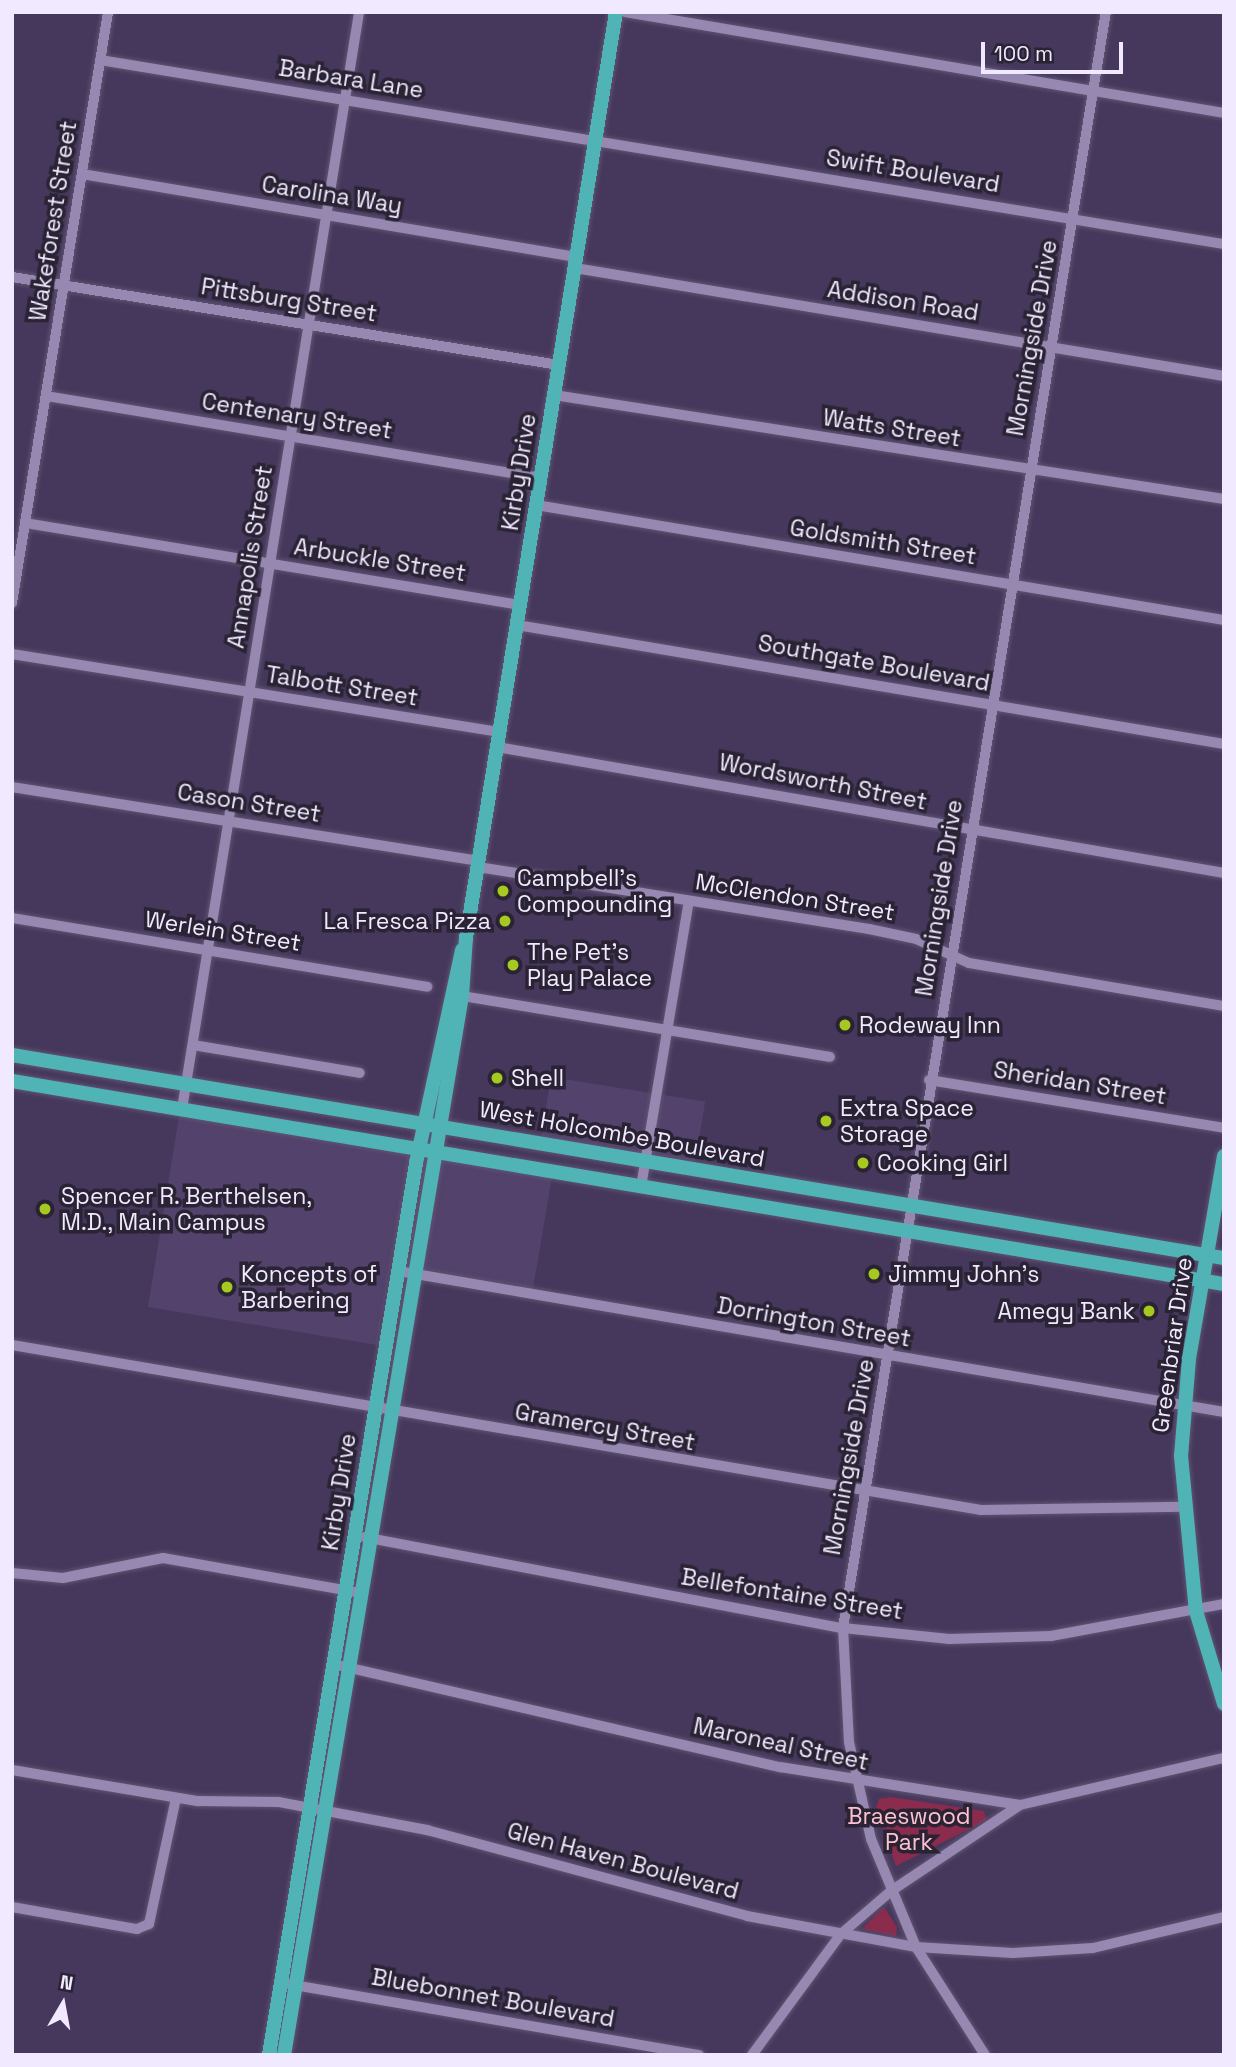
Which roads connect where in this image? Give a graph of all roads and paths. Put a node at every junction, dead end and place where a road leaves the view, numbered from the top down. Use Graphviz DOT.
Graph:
graph roads {
  1 [pos="108,12"];
  2 [pos="359,12"];
  3 [pos="616,12"];
  4 [pos="625,12"];
  5 [pos="1106,12"];
  6 [pos="100,60"];
  7 [pos="1093,91"];
  8 [pos="345,99"];
  9 [pos="1224,113"];
  10 [pos="595,140"];
  11 [pos="82,174"];
  12 [pos="327,215"];
  13 [pos="1073,219"];
  14 [pos="1224,244"];
  15 [pos="575,262"];
  16 [pos="12,277"];
  17 [pos="64,285"];
  18 [pos="309,325"];
  19 [pos="1051,347"];
  20 [pos="559,365"];
  21 [pos="1224,376"];
  22 [pos="554,395"];
  23 [pos="46,396"];
  24 [pos="291,436"];
  25 [pos="1031,465"];
  26 [pos="541,478"];
  27 [pos="1224,499"];
  28 [pos="536,505"];
  29 [pos="25,523"];
  30 [pos="15,564"];
  31 [pos="271,564"];
  32 [pos="1010,584"];
  33 [pos="12,603"];
  34 [pos="520,605"];
  35 [pos="1224,620"];
  36 [pos="517,625"];
  37 [pos="12,654"];
  38 [pos="250,692"];
  39 [pos="992,704"];
  40 [pos="500,732"];
  41 [pos="1224,744"];
  42 [pos="497,747"];
  43 [pos="12,787"];
  44 [pos="229,821"];
  45 [pos="970,831"];
  46 [pos="478,864"];
  47 [pos="1224,873"];
  48 [pos="689,901"];
  49 [pos="12,918"];
  50 [pos="208,950"];
  51 [pos="951,956"];
  52 [pos="427,987"];
  53 [pos="456,995"];
  54 [pos="1224,1006"];
  55 [pos="667,1030"];
  56 [pos="193,1045"];
  57 [pos="12,1055"];
  58 [pos="830,1057"];
  59 [pos="360,1073"];
  60 [pos="929,1080"];
  61 [pos="12,1081"];
  62 [pos="187,1084"];
  63 [pos="182,1109"];
  64 [pos="432,1125"];
  65 [pos="1224,1128"];
  66 [pos="419,1148"];
  67 [pos="435,1151"];
  68 [pos="1224,1156"];
  69 [pos="645,1160"];
  70 [pos="641,1187"];
  71 [pos="910,1206"];
  72 [pos="906,1231"];
  73 [pos="1207,1256"];
  74 [pos="1224,1258"];
  75 [pos="398,1271"];
  76 [pos="415,1274"];
  77 [pos="1203,1280"];
  78 [pos="1224,1284"];
  79 [pos="18,1346"];
  80 [pos="888,1356"];
  81 [pos="1183,1406"];
  82 [pos="375,1408"];
  83 [pos="393,1411"];
  84 [pos="1224,1412"];
  85 [pos="863,1493"];
  86 [pos="1182,1507"];
  87 [pos="355,1535"];
  88 [pos="372,1539"];
  89 [pos="12,1573"];
  90 [pos="346,1590"];
  91 [pos="362,1593"];
  92 [pos="1224,1604"];
  93 [pos="1196,1611"];
  94 [pos="844,1628"];
  95 [pos="333,1664"];
  96 [pos="350,1667"];
  97 [pos="1224,1704"];
  98 [pos="1224,1758"];
  99 [pos="12,1770"];
  100 [pos="856,1782"];
  101 [pos="176,1798"];
  102 [pos="1020,1805"];
  103 [pos="309,1808"];
  104 [pos="326,1810"];
  105 [pos="891,1891"];
  106 [pos="12,1907"];
  107 [pos="1224,1917"];
  108 [pos="841,1934"];
  109 [pos="916,1947"];
  110 [pos="281,1983"];
  111 [pos="296,1986"];
  112 [pos="269,2055"];
  113 [pos="284,2055"];
  114 [pos="699,2055"];
  115 [pos="752,2055"];
  116 [pos="985,2055"];
  1 -- 6 [label="street, Wakeforest Street"];
  2 -- 8 [label="street, Annapolis Street"];
  3 -- 10 [label="main road, Kirby Drive"];
  4 -- 7 [label="street"];
  5 -- 7 [label="street, Morningside Drive"];
  6 -- 8 [label="street, Barbara Lane"];
  6 -- 11 [label="street, Wakeforest Street"];
  7 -- 9 [label="street"];
  7 -- 13 [label="street, Morningside Drive"];
  8 -- 10 [label="street, Barbara Lane"];
  8 -- 12 [label="street, Annapolis Street"];
  10 -- 13 [label="street, Swift Boulevard"];
  10 -- 15 [label="main road, Kirby Drive"];
  11 -- 12 [label="street, Carolina Way"];
  11 -- 17 [label="street, Wakeforest Street"];
  12 -- 15 [label="street, Carolina Way"];
  12 -- 18 [label="street, Annapolis Street"];
  13 -- 14 [label="street, Swift Boulevard"];
  13 -- 19 [label="street, Morningside Drive"];
  15 -- 19 [label="street, Addison Road"];
  15 -- 20 [label="main road, Kirby Drive"];
  16 -- 17 [label="street, Pittsburg Street"];
  17 -- 18 [label="street, Pittsburg Street"];
  17 -- 23 [label="street, Wakeforest Street"];
  18 -- 20 [label="street, Pittsburg Street"];
  18 -- 24 [label="street, Annapolis Street"];
  19 -- 21 [label="street, Addison Road"];
  19 -- 25 [label="street, Morningside Drive"];
  20 -- 22 [label="main road, Kirby Drive"];
  22 -- 25 [label="street, Watts Street"];
  22 -- 26 [label="main road, Kirby Drive"];
  23 -- 24 [label="street, Centenary Street"];
  23 -- 29 [label="street, Wakeforest Street"];
  24 -- 26 [label="street, Centenary Street"];
  24 -- 31 [label="street, Annapolis Street"];
  25 -- 27 [label="street, Watts Street"];
  25 -- 32 [label="street, Morningside Drive"];
  26 -- 28 [label="main road, Kirby Drive"];
  28 -- 32 [label="street, Goldsmith Street"];
  28 -- 34 [label="main road, Kirby Drive"];
  29 -- 30 [label="street, Wakeforest Street"];
  29 -- 31 [label="street, Arbuckle Street"];
  30 -- 33 [label="street, Wakeforest Street"];
  31 -- 34 [label="street, Arbuckle Street"];
  31 -- 38 [label="street, Annapolis Street"];
  32 -- 35 [label="street, Goldsmith Street"];
  32 -- 39 [label="street, Morningside Drive"];
  34 -- 36 [label="main road, Kirby Drive"];
  36 -- 39 [label="street, Southgate Boulevard"];
  36 -- 40 [label="main road, Kirby Drive"];
  37 -- 38 [label="street, Talbott Street"];
  38 -- 40 [label="street, Talbott Street"];
  38 -- 44 [label="street, Annapolis Street"];
  39 -- 41 [label="street, Southgate Boulevard"];
  39 -- 45 [label="street, Morningside Drive"];
  40 -- 42 [label="main road, Kirby Drive"];
  42 -- 45 [label="street, Wordsworth Street"];
  42 -- 46 [label="main road, Kirby Drive"];
  43 -- 44 [label="street, Cason Street"];
  44 -- 46 [label="street, Cason Street"];
  44 -- 50 [label="street, Annapolis Street"];
  45 -- 47 [label="street, Wordsworth Street"];
  45 -- 51 [label="street, Morningside Drive"];
  46 -- 48 [label="street, McClendon Street"];
  46 -- 53 [label="main road, Kirby Drive"];
  48 -- 51 [label="street, McClendon Street"];
  48 -- 55 [label="street"];
  49 -- 50 [label="street, Werlein Street"];
  50 -- 52 [label="street, Werlein Street"];
  50 -- 56 [label="street, Annapolis Street"];
  51 -- 54 [label="street, McClendon Street"];
  51 -- 60 [label="street, Morningside Drive"];
  53 -- 55 [label="street"];
  53 -- 64 [label="main road, Kirby Drive"];
  55 -- 58 [label="street"];
  55 -- 69 [label="street"];
  56 -- 59 [label="street"];
  56 -- 62 [label="street, Annapolis Street"];
  57 -- 62 [label="main road, West Holcombe Boulevard"];
  60 -- 65 [label="street, Sheridan Street"];
  60 -- 71 [label="street, Morningside Drive"];
  61 -- 63 [label="main road, West Holcombe Boulevard"];
  62 -- 63 [label="street, Annapolis Street"];
  62 -- 64 [label="main road, West Holcombe Boulevard"];
  63 -- 66 [label="main road, West Holcombe Boulevard"];
  64 -- 66 [label="main road, Kirby Drive"];
  64 -- 67 [label="main road, Kirby Drive"];
  64 -- 69 [label="main road, West Holcombe Boulevard"];
  66 -- 67 [label="main road, West Holcombe Boulevard"];
  66 -- 75 [label="main road, Kirby Drive"];
  67 -- 70 [label="main road, West Holcombe Boulevard"];
  67 -- 76 [label="main road, Kirby Drive"];
  68 -- 73 [label="main road, Greenbriar Drive"];
  69 -- 70 [label="street"];
  69 -- 71 [label="main road, West Holcombe Boulevard"];
  70 -- 72 [label="main road, West Holcombe Boulevard"];
  71 -- 72 [label="street, Morningside Drive"];
  71 -- 73 [label="main road, West Holcombe Boulevard"];
  72 -- 77 [label="main road, West Holcombe Boulevard"];
  72 -- 80 [label="street, Morningside Drive"];
  73 -- 74 [label="main road, West Holcombe Boulevard"];
  73 -- 77 [label="main road, Greenbriar Drive"];
  75 -- 76 [label="street, Dorrington Street"];
  75 -- 82 [label="main road, Kirby Drive"];
  76 -- 80 [label="street, Dorrington Street"];
  76 -- 83 [label="main road, Kirby Drive"];
  77 -- 78 [label="main road, West Holcombe Boulevard"];
  77 -- 81 [label="main road, Greenbriar Drive"];
  79 -- 82 [label="street, Gramercy Street"];
  80 -- 81 [label="street, Dorrington Street"];
  80 -- 85 [label="street, Morningside Drive"];
  81 -- 84 [label="street, Dorrington Street"];
  81 -- 86 [label="main road, Greenbriar Drive"];
  82 -- 83 [label="street, Gramercy Street"];
  82 -- 87 [label="main road, Kirby Drive"];
  83 -- 85 [label="street, Gramercy Street"];
  83 -- 88 [label="main road, Kirby Drive"];
  85 -- 86 [label="street, Gramercy Street"];
  85 -- 94 [label="street, Morningside Drive"];
  86 -- 93 [label="main road, Greenbriar Drive"];
  87 -- 88 [label="street, Bellefontaine Street"];
  87 -- 90 [label="main road, Kirby Drive"];
  88 -- 91 [label="main road, Kirby Drive"];
  88 -- 94 [label="street, Bellefontaine Street"];
  89 -- 90 [label="street"];
  90 -- 91 [label="street"];
  90 -- 95 [label="main road, Kirby Drive"];
  91 -- 96 [label="main road, Kirby Drive"];
  92 -- 93 [label="street, Bellefontaine Street"];
  93 -- 94 [label="street, Bellefontaine Street"];
  93 -- 97 [label="main road, Greenbriar Drive"];
  94 -- 100 [label="street, Morningside Drive"];
  95 -- 96 [label="street, Maroneal Street"];
  95 -- 103 [label="main road, Kirby Drive"];
  96 -- 100 [label="street, Maroneal Street"];
  96 -- 104 [label="main road, Kirby Drive"];
  98 -- 102 [label="street, Maroneal Street"];
  99 -- 101 [label="street, Glen Haven Boulevard"];
  100 -- 102 [label="street, Maroneal Street"];
  100 -- 105 [label="street, Morningside Drive"];
  101 -- 103 [label="street, Glen Haven Boulevard"];
  101 -- 106 [label="street"];
  102 -- 105 [label="street"];
  103 -- 104 [label="street, Glen Haven Boulevard"];
  103 -- 110 [label="main road, Kirby Drive"];
  104 -- 108 [label="street, Glen Haven Boulevard"];
  104 -- 111 [label="main road, Kirby Drive"];
  105 -- 108 [label="street"];
  105 -- 109 [label="street, Morningside Drive"];
  107 -- 109 [label="street, Glen Haven Boulevard"];
  108 -- 109 [label="street, Glen Haven Boulevard"];
  108 -- 115 [label="street"];
  109 -- 116 [label="street, Morningside Drive"];
  110 -- 111 [label="street, Bluebonnet Boulevard"];
  110 -- 112 [label="main road, Kirby Drive"];
  111 -- 113 [label="main road, Kirby Drive"];
  111 -- 114 [label="street, Bluebonnet Boulevard"];
}
